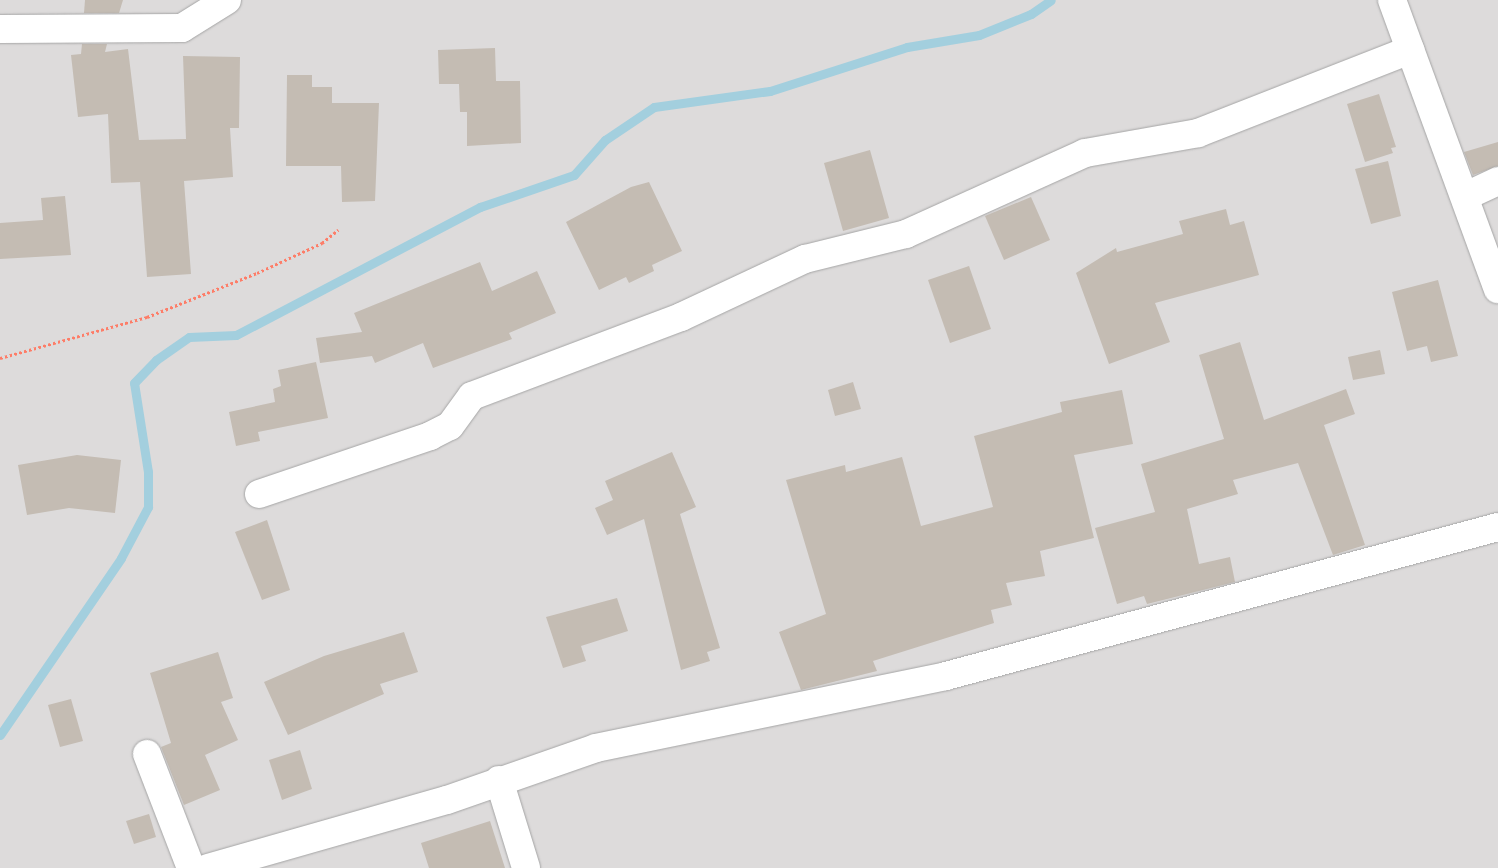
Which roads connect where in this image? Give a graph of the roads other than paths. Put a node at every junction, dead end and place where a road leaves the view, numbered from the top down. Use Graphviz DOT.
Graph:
graph roads {
  1 [pos="226,0"];
  2 [pos="1392,0"];
  3 [pos="0,29"];
  4 [pos="1410,50"];
  5 [pos="1498,181"];
  6 [pos="1466,196"];
  7 [pos="1498,289"];
  8 [pos="259,494"];
  9 [pos="1498,527"];
  10 [pos="147,754"];
  11 [pos="499,780"];
  12 [pos="191,868"];
  13 [pos="208,868"];
  14 [pos="526,868"];
  1 -- 3 [label="street"];
  2 -- 4 [label="street"];
  4 -- 6 [label="street"];
  4 -- 8 [label="street"];
  5 -- 6 [label="street"];
  6 -- 7 [label="street"];
  9 -- 11 [label="street"];
  10 -- 12 [label="street"];
  11 -- 13 [label="street"];
  11 -- 14 [label="street"];
}
